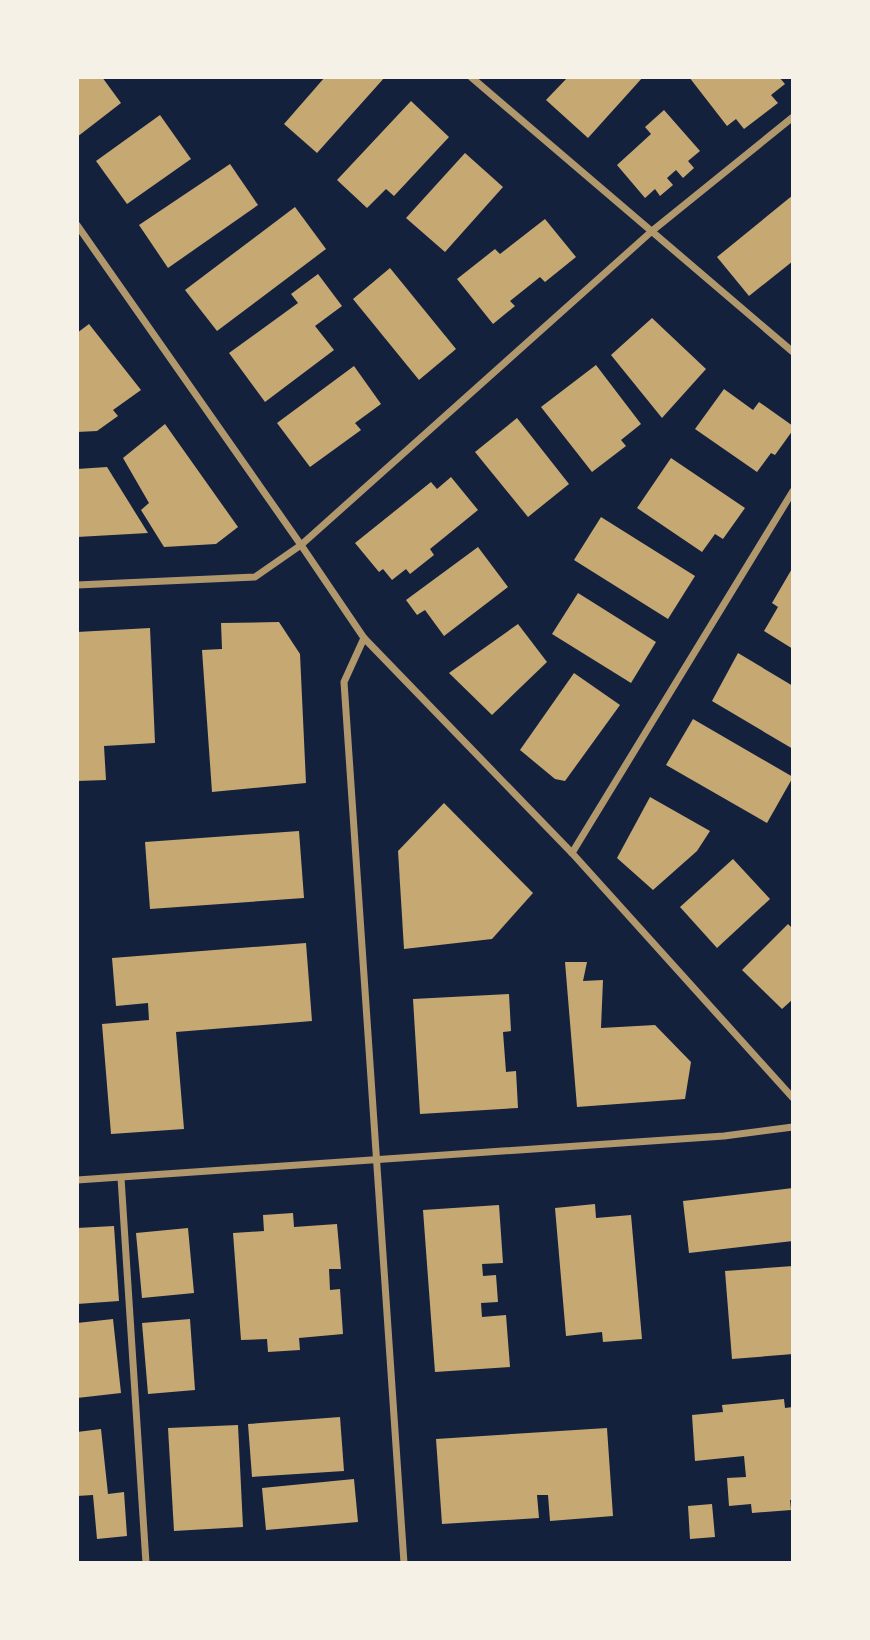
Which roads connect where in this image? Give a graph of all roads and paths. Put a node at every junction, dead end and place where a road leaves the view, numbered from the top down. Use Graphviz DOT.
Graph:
graph roads {
  1 [pos="471,77"];
  2 [pos="793,117"];
  3 [pos="77,225"];
  4 [pos="652,231"];
  5 [pos="793,352"];
  6 [pos="793,491"];
  7 [pos="301,545"];
  8 [pos="77,585"];
  9 [pos="364,638"];
  10 [pos="572,853"];
  11 [pos="793,1098"];
  12 [pos="793,1127"];
  13 [pos="375,1160"];
  14 [pos="121,1178"];
  15 [pos="77,1180"];
  16 [pos="146,1563"];
  17 [pos="404,1563"];
  1 -- 4 [label="street"];
  2 -- 4 [label="street"];
  3 -- 7 [label="street"];
  4 -- 5 [label="street"];
  4 -- 7 [label="street"];
  6 -- 10 [label="street"];
  7 -- 8 [label="street"];
  7 -- 9 [label="street"];
  9 -- 10 [label="street"];
  9 -- 13 [label="street"];
  10 -- 11 [label="street"];
  12 -- 13 [label="street"];
  13 -- 14 [label="street"];
  13 -- 17 [label="street"];
  14 -- 15 [label="street"];
  14 -- 16 [label="street"];
}
